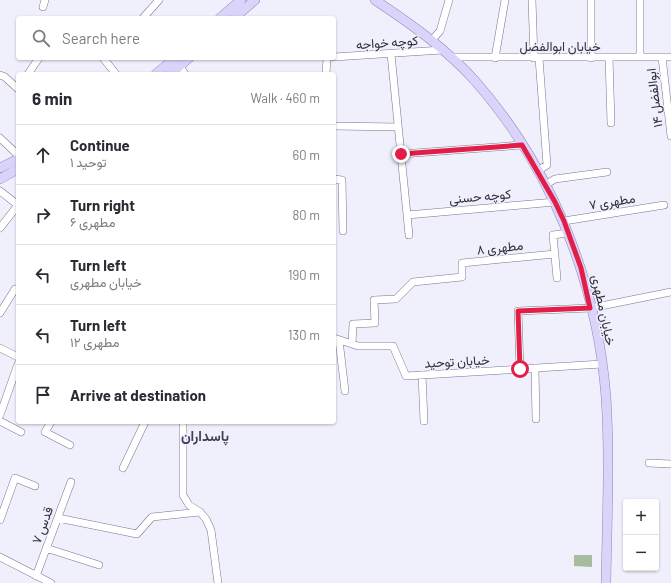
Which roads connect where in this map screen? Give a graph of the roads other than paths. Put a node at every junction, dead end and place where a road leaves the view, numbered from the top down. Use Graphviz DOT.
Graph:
graph roads {
  1 [pos="159,0"];
  2 [pos="241,0"];
  3 [pos="255,0"];
  4 [pos="375,0"];
  5 [pos="450,0"];
  6 [pos="505,0"];
  7 [pos="532,0"];
  8 [pos="592,0"];
  9 [pos="640,0"];
  10 [pos="145,16"];
  11 [pos="222,16"];
  12 [pos="236,16"];
  13 [pos="432,40"];
  14 [pos="442,50"];
  15 [pos="391,54"];
  16 [pos="336,57"];
  17 [pos="449,57"];
  18 [pos="640,57"];
  19 [pos="662,57"];
  20 [pos="671,57"];
  21 [pos="495,58"];
  22 [pos="536,58"];
  23 [pos="591,58"];
  24 [pos="609,58"];
  25 [pos="38,60"];
  26 [pos="104,60"];
  27 [pos="327,60"];
  28 [pos="177,62"];
  29 [pos="29,72"];
  30 [pos="114,72"];
  31 [pos="160,72"];
  32 [pos="171,72"];
  33 [pos="184,72"];
  34 [pos="326,72"];
  35 [pos="0,75"];
  36 [pos="16,86"];
  37 [pos="612,123"];
  38 [pos="336,126"];
  39 [pos="398,127"];
  40 [pos="671,136"];
  41 [pos="0,138"];
  42 [pos="522,145"];
  43 [pos="16,153"];
  44 [pos="401,154"];
  45 [pos="16,160"];
  46 [pos="0,168"];
  47 [pos="16,170"];
  48 [pos="537,171"];
  49 [pos="607,172"];
  50 [pos="0,178"];
  51 [pos="336,179"];
  52 [pos="545,185"];
  53 [pos="0,191"];
  54 [pos="555,202"];
  55 [pos="16,203"];
  56 [pos="664,205"];
  57 [pos="16,208"];
  58 [pos="407,215"];
  59 [pos="564,221"];
  60 [pos="0,228"];
  61 [pos="343,231"];
  62 [pos="568,233"];
  63 [pos="409,235"];
  64 [pos="555,254"];
  65 [pos="557,278"];
  66 [pos="15,289"];
  67 [pos="671,292"];
  68 [pos="590,308"];
  69 [pos="0,313"];
  70 [pos="337,339"];
  71 [pos="352,344"];
  72 [pos="0,348"];
  73 [pos="16,356"];
  74 [pos="602,364"];
  75 [pos="534,368"];
  76 [pos="520,369"];
  77 [pos="16,370"];
  78 [pos="422,375"];
  79 [pos="345,391"];
  80 [pos="0,415"];
  81 [pos="536,419"];
  82 [pos="0,421"];
  83 [pos="424,421"];
  84 [pos="50,424"];
  85 [pos="144,424"];
  86 [pos="183,424"];
  87 [pos="22,432"];
  88 [pos="70,445"];
  89 [pos="649,463"];
  90 [pos="671,464"];
  91 [pos="123,468"];
  92 [pos="71,482"];
  93 [pos="35,486"];
  94 [pos="200,512"];
  95 [pos="58,518"];
  96 [pos="0,520"];
  97 [pos="46,548"];
  98 [pos="0,557"];
  99 [pos="99,565"];
  100 [pos="36,576"];
  101 [pos="50,583"];
  102 [pos="218,583"];
  103 [pos="606,583"];
  1 -- 10 [label="street"];
  2 -- 11 [label="main road"];
  3 -- 12 [label="main road"];
  4 -- 13 [label="main road, خیابان مطهری"];
  5 -- 13 [label="street"];
  6 -- 21 [label="street"];
  7 -- 22 [label="street"];
  8 -- 23 [label="street"];
  9 -- 18 [label="street"];
  13 -- 14 [label="main road, خیابان مطهری"];
  14 -- 15 [label="street, کوچه خواجه"];
  14 -- 17 [label="main road, خیابان مطهری"];
  15 -- 16 [label="street, کوچه خواجه"];
  15 -- 39 [label="street"];
  17 -- 21 [label="street, خیابان ابوالفضل"];
  17 -- 42 [label="main road, خیابان مطهری"];
  18 -- 19 [label="street, خیابان ابوالفضل"];
  18 -- 24 [label="street, خیابان ابوالفضل"];
  19 -- 20 [label="street, خیابان ابوالفضل"];
  19 -- 40 [label="street, ابوالفضل ۱۴"];
  21 -- 22 [label="street, خیابان ابوالفضل"];
  22 -- 23 [label="street, خیابان ابوالفضل"];
  22 -- 48 [label="street"];
  23 -- 24 [label="street, خیابان ابوالفضل"];
  24 -- 37 [label="street"];
  25 -- 29 [label="street"];
  26 -- 30 [label="street"];
  27 -- 34 [label="street"];
  28 -- 31 [label="main road"];
  28 -- 32 [label="main road"];
  28 -- 33 [label="street"];
  35 -- 36 [label="street"];
  38 -- 39 [label="street"];
  39 -- 44 [label="street"];
  41 -- 43 [label="street"];
  42 -- 44 [label="street"];
  42 -- 48 [label="main road, خیابان مطهری"];
  44 -- 58 [label="street"];
  45 -- 46 [label="main road"];
  47 -- 50 [label="main road"];
  48 -- 52 [label="main road, خیابان مطهری"];
  49 -- 52 [label="street"];
  51 -- 61 [label="street"];
  52 -- 54 [label="main road, خیابان مطهری"];
  53 -- 55 [label="street"];
  54 -- 58 [label="street, کوچه حسنی"];
  54 -- 59 [label="main road, خیابان مطهری"];
  56 -- 59 [label="street, مطهری ۷"];
  57 -- 60 [label="street"];
  58 -- 63 [label="street"];
  59 -- 62 [label="main road, خیابان مطهری"];
  62 -- 64 [label="street"];
  62 -- 68 [label="main road, خیابان مطهری"];
  64 -- 65 [label="street"];
  64 -- 71 [label="street, مطهری ۸"];
  66 -- 69 [label="street"];
  67 -- 68 [label="street"];
  68 -- 74 [label="main road, خیابان مطهری"];
  68 -- 76 [label="street"];
  70 -- 71 [label="street, خیابان توحید"];
  70 -- 79 [label="street"];
  71 -- 78 [label="street, خیابان توحید"];
  72 -- 73 [label="street"];
  74 -- 75 [label="street, خیابان توحید"];
  74 -- 103 [label="main road, خیابان مطهری"];
  75 -- 76 [label="street, خیابان توحید"];
  75 -- 81 [label="street"];
  76 -- 78 [label="street, خیابان توحید"];
  77 -- 80 [label="street"];
  78 -- 83 [label="street"];
  82 -- 87 [label="street"];
  84 -- 88 [label="street"];
  85 -- 91 [label="street"];
  86 -- 94 [label="street"];
  89 -- 90 [label="street"];
  92 -- 95 [label="street, قدس ۷"];
  93 -- 96 [label="street"];
  94 -- 95 [label="street"];
  94 -- 102 [label="street"];
  95 -- 97 [label="street, قدس ۷"];
  97 -- 99 [label="street"];
  97 -- 100 [label="street, قدس ۷"];
  98 -- 100 [label="street"];
  100 -- 101 [label="street"];
}
